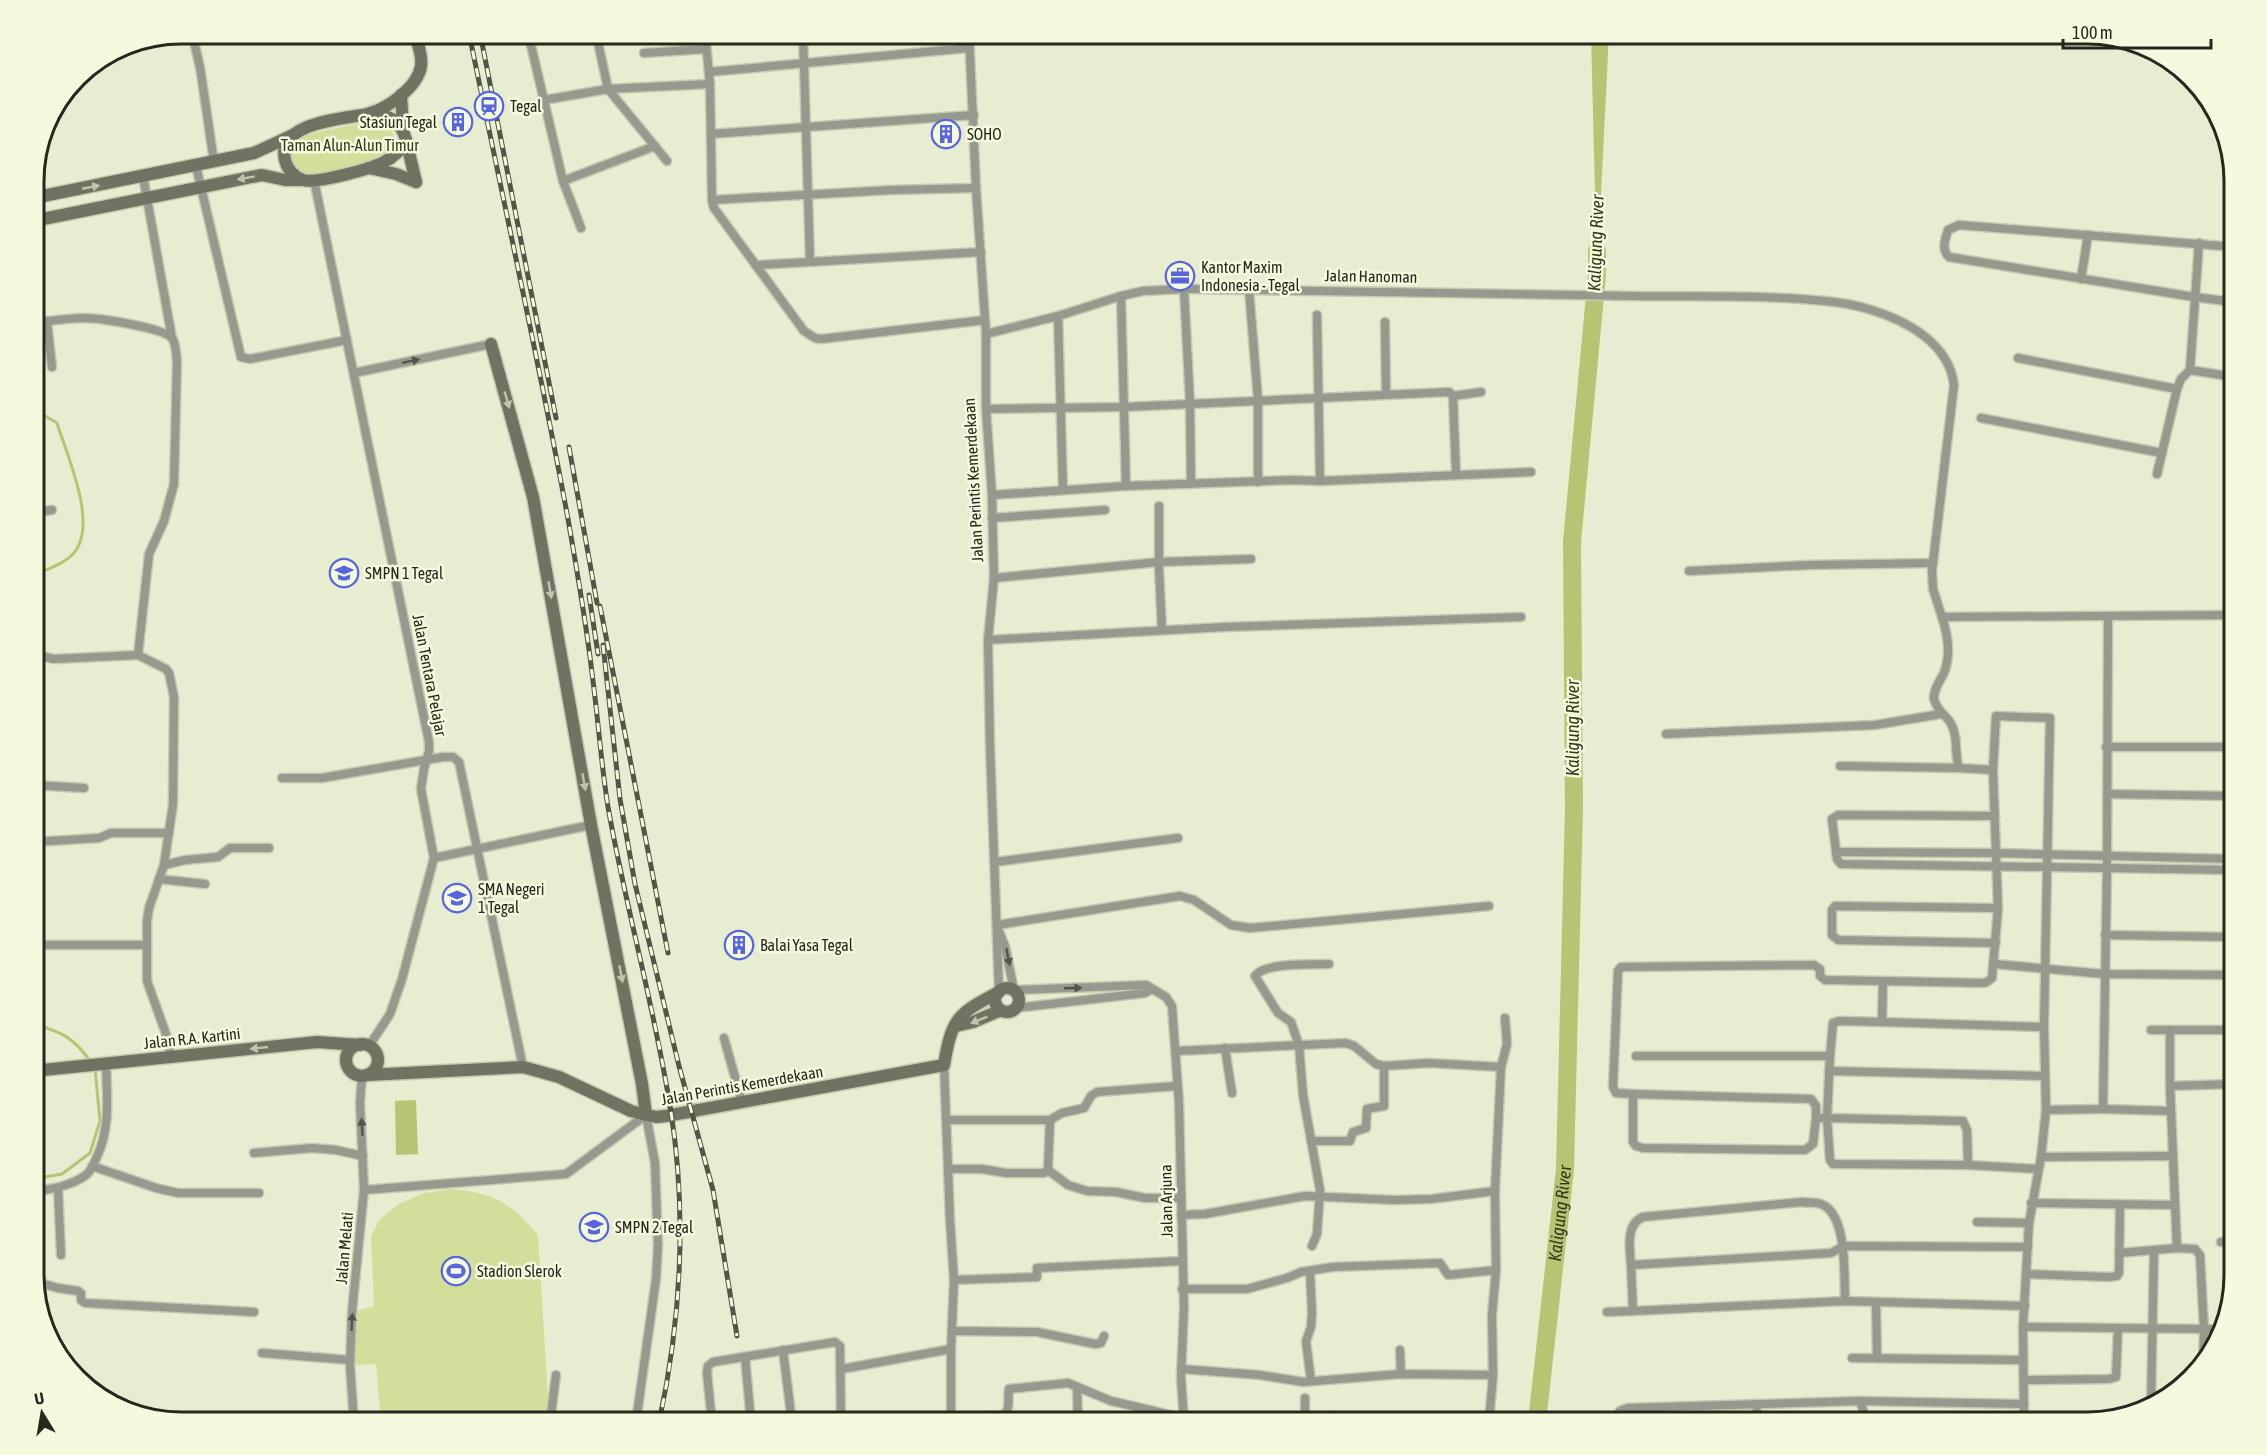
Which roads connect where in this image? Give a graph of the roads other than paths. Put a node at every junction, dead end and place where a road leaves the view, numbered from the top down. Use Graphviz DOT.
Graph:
graph roads {
  1 [pos="194,44"];
  2 [pos="417,44"];
  3 [pos="531,44"];
  4 [pos="598,44"];
  5 [pos="706,44"];
  6 [pos="804,44"];
  7 [pos="969,44"];
  8 [pos="969,48"];
  9 [pos="706,49"];
  10 [pos="644,53"];
  11 [pos="805,63"];
  12 [pos="709,72"];
  13 [pos="710,84"];
  14 [pos="608,88"];
  15 [pos="401,95"];
  16 [pos="544,100"];
  17 [pos="368,114"];
  18 [pos="974,115"];
  19 [pos="807,126"];
  20 [pos="403,127"];
  21 [pos="711,134"];
  22 [pos="291,135"];
  23 [pos="406,140"];
  24 [pos="655,146"];
  25 [pos="667,161"];
  26 [pos="214,162"];
  27 [pos="196,166"];
  28 [pos="369,168"];
  29 [pos="143,176"];
  30 [pos="308,180"];
  31 [pos="562,181"];
  32 [pos="200,186"];
  33 [pos="976,188"];
  34 [pos="809,194"];
  35 [pos="44,196"];
  36 [pos="147,197"];
  37 [pos="712,200"];
  38 [pos="44,219"];
  39 [pos="581,228"];
  40 [pos="2088,235"];
  41 [pos="2199,243"];
  42 [pos="2224,246"];
  43 [pos="981,252"];
  44 [pos="810,261"];
  45 [pos="758,265"];
  46 [pos="2081,279"];
  47 [pos="1184,289"];
  48 [pos="1249,290"];
  49 [pos="1121,296"];
  50 [pos="2194,297"];
  51 [pos="2224,301"];
  52 [pos="1317,315"];
  53 [pos="1058,316"];
  54 [pos="985,320"];
  55 [pos="44,321"];
  56 [pos="47,321"];
  57 [pos="1385,322"];
  58 [pos="986,334"];
  59 [pos="172,338"];
  60 [pos="347,340"];
  61 [pos="491,344"];
  62 [pos="2018,358"];
  63 [pos="52,367"];
  64 [pos="2190,369"];
  65 [pos="354,373"];
  66 [pos="2224,375"];
  67 [pos="2177,389"];
  68 [pos="1480,392"];
  69 [pos="1386,394"];
  70 [pos="1453,396"];
  71 [pos="1318,398"];
  72 [pos="1258,400"];
  73 [pos="1190,403"];
  74 [pos="1061,407"];
  75 [pos="1125,407"];
  76 [pos="986,409"];
  77 [pos="1982,418"];
  78 [pos="2162,453"];
  79 [pos="1532,472"];
  80 [pos="1456,474"];
  81 [pos="2157,474"];
  82 [pos="1320,481"];
  83 [pos="1258,482"];
  84 [pos="1191,484"];
  85 [pos="1126,486"];
  86 [pos="1063,490"];
  87 [pos="992,495"];
  88 [pos="1159,506"];
  89 [pos="52,510"];
  90 [pos="1105,510"];
  91 [pos="44,511"];
  92 [pos="992,518"];
  93 [pos="1251,560"];
  94 [pos="1159,562"];
  95 [pos="1933,563"];
  96 [pos="1689,571"];
  97 [pos="994,578"];
  98 [pos="2224,615"];
  99 [pos="2108,616"];
  100 [pos="1521,617"];
  101 [pos="1942,617"];
  102 [pos="1162,630"];
  103 [pos="988,639"];
  104 [pos="138,655"];
  105 [pos="44,657"];
  106 [pos="1941,714"];
  107 [pos="1666,734"];
  108 [pos="2106,747"];
  109 [pos="2224,747"];
  110 [pos="427,759"];
  111 [pos="1840,766"];
  112 [pos="1959,768"];
  113 [pos="1993,770"];
  114 [pos="282,778"];
  115 [pos="44,786"];
  116 [pos="84,788"];
  117 [pos="2107,794"];
  118 [pos="2224,796"];
  119 [pos="1995,816"];
  120 [pos="591,825"];
  121 [pos="168,832"];
  122 [pos="1178,838"];
  123 [pos="44,841"];
  124 [pos="269,848"];
  125 [pos="478,850"];
  126 [pos="1836,852"];
  127 [pos="1996,853"];
  128 [pos="2046,854"];
  129 [pos="2106,855"];
  130 [pos="2156,856"];
  131 [pos="434,858"];
  132 [pos="2224,859"];
  133 [pos="995,862"];
  134 [pos="1996,864"];
  135 [pos="164,865"];
  136 [pos="2046,866"];
  137 [pos="2107,868"];
  138 [pos="2156,869"];
  139 [pos="2224,870"];
  140 [pos="159,879"];
  141 [pos="205,884"];
  142 [pos="1489,906"];
  143 [pos="1998,908"];
  144 [pos="997,925"];
  145 [pos="2105,935"];
  146 [pos="2224,937"];
  147 [pos="1996,943"];
  148 [pos="44,945"];
  149 [pos="147,945"];
  150 [pos="1329,964"];
  151 [pos="1994,964"];
  152 [pos="2046,968"];
  153 [pos="2104,974"];
  154 [pos="2224,975"];
  155 [pos="1883,981"];
  156 [pos="1152,989"];
  157 [pos="1014,990"];
  158 [pos="999,992"];
  159 [pos="1016,1008"];
  160 [pos="1001,1010"];
  161 [pos="1505,1018"];
  162 [pos="1882,1022"];
  163 [pos="956,1026"];
  164 [pos="2044,1027"];
  165 [pos="2151,1030"];
  166 [pos="2170,1030"];
  167 [pos="2224,1030"];
  168 [pos="724,1038"];
  169 [pos="317,1042"];
  170 [pos="1299,1045"];
  171 [pos="368,1047"];
  172 [pos="1225,1048"];
  173 [pos="1176,1052"];
  174 [pos="1636,1056"];
  175 [pos="1830,1056"];
  176 [pos="171,1057"];
  177 [pos="104,1064"];
  178 [pos="346,1064"];
  179 [pos="944,1065"];
  180 [pos="1384,1066"];
  181 [pos="523,1067"];
  182 [pos="1501,1067"];
  183 [pos="44,1070"];
  184 [pos="1829,1071"];
  185 [pos="410,1074"];
  186 [pos="365,1076"];
  187 [pos="2045,1076"];
  188 [pos="2224,1084"];
  189 [pos="1177,1086"];
  190 [pos="2170,1086"];
  191 [pos="1232,1093"];
  192 [pos="1633,1094"];
  193 [pos="742,1102"];
  194 [pos="2103,1109"];
  195 [pos="2046,1110"];
  196 [pos="2171,1111"];
  197 [pos="646,1115"];
  198 [pos="1816,1118"];
  199 [pos="1827,1118"];
  200 [pos="947,1120"];
  201 [pos="1050,1120"];
  202 [pos="1311,1141"];
  203 [pos="254,1153"];
  204 [pos="363,1155"];
  205 [pos="2173,1156"];
  206 [pos="2041,1157"];
  207 [pos="1968,1165"];
  208 [pos="92,1166"];
  209 [pos="2037,1168"];
  210 [pos="948,1169"];
  211 [pos="1048,1170"];
  212 [pos="58,1188"];
  213 [pos="44,1190"];
  214 [pos="364,1190"];
  215 [pos="1495,1191"];
  216 [pos="259,1193"];
  217 [pos="1320,1196"];
  218 [pos="1181,1198"];
  219 [pos="2031,1203"];
  220 [pos="2120,1205"];
  221 [pos="2175,1205"];
  222 [pos="1181,1215"];
  223 [pos="1977,1222"];
  224 [pos="2029,1223"];
  225 [pos="1312,1246"];
  226 [pos="1844,1246"];
  227 [pos="2028,1246"];
  228 [pos="2177,1248"];
  229 [pos="2154,1251"];
  230 [pos="2119,1253"];
  231 [pos="61,1255"];
  232 [pos="1182,1261"];
  233 [pos="1631,1265"];
  234 [pos="1496,1270"];
  235 [pos="1310,1271"];
  236 [pos="2027,1274"];
  237 [pos="954,1280"];
  238 [pos="44,1284"];
  239 [pos="1182,1289"];
  240 [pos="1845,1301"];
  241 [pos="1876,1302"];
  242 [pos="2025,1306"];
  243 [pos="1633,1311"];
  244 [pos="254,1312"];
  245 [pos="1607,1312"];
  246 [pos="2023,1327"];
  247 [pos="2118,1328"];
  248 [pos="2152,1329"];
  249 [pos="2204,1329"];
  250 [pos="2212,1329"];
  251 [pos="953,1331"];
  252 [pos="1104,1336"];
  253 [pos="2204,1345"];
  254 [pos="951,1349"];
  255 [pos="783,1350"];
  256 [pos="1400,1350"];
  257 [pos="262,1353"];
  258 [pos="745,1357"];
  259 [pos="1877,1357"];
  260 [pos="1852,1358"];
  261 [pos="350,1359"];
  262 [pos="2024,1360"];
  263 [pos="842,1369"];
  264 [pos="1181,1369"];
  265 [pos="1401,1374"];
  266 [pos="556,1375"];
  267 [pos="1493,1375"];
  268 [pos="2024,1380"];
  269 [pos="1311,1381"];
  270 [pos="1077,1387"];
  271 [pos="2151,1395"];
  272 [pos="1305,1398"];
  273 [pos="1860,1401"];
  274 [pos="1756,1404"];
  275 [pos="2024,1404"];
  276 [pos="353,1412"];
  277 [pos="552,1412"];
  278 [pos="637,1412"];
  279 [pos="711,1412"];
  280 [pos="750,1412"];
  281 [pos="791,1412"];
  282 [pos="841,1412"];
  283 [pos="951,1412"];
  284 [pos="1006,1412"];
  285 [pos="1078,1412"];
  286 [pos="1153,1412"];
  287 [pos="1183,1412"];
  288 [pos="1305,1412"];
  289 [pos="1490,1412"];
  290 [pos="1619,1412"];
  291 [pos="1757,1412"];
  292 [pos="1864,1412"];
  293 [pos="2024,1412"];
  1 -- 26 [label="street"];
  2 -- 15 [label="street"];
  3 -- 16 [label="street"];
  4 -- 14 [label="street"];
  5 -- 9 [label="street"];
  6 -- 11 [label="street"];
  7 -- 8 [label="street, Jalan Perintis Kemerdekaan"];
  8 -- 11 [label="street"];
  8 -- 18 [label="street, Jalan Perintis Kemerdekaan"];
  9 -- 10 [label="street"];
  9 -- 12 [label="street"];
  11 -- 12 [label="street"];
  11 -- 19 [label="street"];
  12 -- 13 [label="street"];
  13 -- 14 [label="street"];
  13 -- 21 [label="street"];
  14 -- 16 [label="street"];
  14 -- 24 [label="street"];
  15 -- 17 [label="street"];
  15 -- 20 [label="street"];
  16 -- 31 [label="street"];
  17 -- 20 [label="street"];
  17 -- 22 [label="street"];
  18 -- 19 [label="street"];
  18 -- 33 [label="street, Jalan Perintis Kemerdekaan"];
  19 -- 21 [label="street"];
  19 -- 34 [label="street"];
  20 -- 23 [label="street"];
  21 -- 37 [label="street"];
  22 -- 26 [label="street"];
  22 -- 30 [label="street"];
  23 -- 28 [label="street"];
  23 -- 28 [label="street"];
  24 -- 25 [label="street"];
  24 -- 31 [label="street"];
  26 -- 27 [label="street"];
  27 -- 29 [label="street"];
  27 -- 32 [label="street"];
  28 -- 30 [label="street"];
  35 -- 29 [label="street, one-way"];
  29 -- 36 [label="street"];
  30 -- 32 [label="street, one-way"];
  30 -- 60 [label="street, Jalan Tentara Pelajar"];
  31 -- 39 [label="street"];
  32 -- 36 [label="street"];
  32 -- 60 [label="street"];
  33 -- 34 [label="street"];
  33 -- 43 [label="street, Jalan Perintis Kemerdekaan"];
  34 -- 37 [label="street"];
  34 -- 44 [label="street"];
  36 -- 38 [label="street"];
  36 -- 59 [label="street"];
  37 -- 45 [label="street"];
  40 -- 41 [label="street"];
  40 -- 46 [label="street"];
  40 -- 46 [label="street"];
  41 -- 42 [label="street"];
  41 -- 50 [label="street"];
  43 -- 44 [label="street"];
  43 -- 54 [label="street, Jalan Perintis Kemerdekaan"];
  44 -- 45 [label="street"];
  45 -- 54 [label="street"];
  46 -- 50 [label="street"];
  47 -- 48 [label="street, Jalan Hanoman"];
  47 -- 49 [label="street, Jalan Hanoman"];
  47 -- 73 [label="street"];
  48 -- 72 [label="street"];
  48 -- 95 [label="street, Jalan Hanoman"];
  49 -- 53 [label="street, Jalan Hanoman"];
  49 -- 75 [label="street"];
  50 -- 51 [label="street"];
  50 -- 64 [label="street"];
  52 -- 71 [label="street"];
  53 -- 58 [label="street, Jalan Hanoman"];
  53 -- 74 [label="street"];
  54 -- 58 [label="street, Jalan Perintis Kemerdekaan"];
  55 -- 56 [label="street"];
  56 -- 59 [label="street"];
  56 -- 63 [label="street"];
  57 -- 69 [label="street"];
  58 -- 76 [label="street, Jalan Perintis Kemerdekaan"];
  59 -- 104 [label="street"];
  60 -- 65 [label="street, Jalan Tentara Pelajar"];
  65 -- 61 [label="street, one-way"];
  61 -- 120 [label="street, one-way"];
  62 -- 67 [label="street"];
  64 -- 66 [label="street"];
  64 -- 67 [label="street"];
  65 -- 110 [label="street, Jalan Tentara Pelajar"];
  67 -- 78 [label="street"];
  68 -- 70 [label="street"];
  69 -- 70 [label="street"];
  69 -- 71 [label="street"];
  70 -- 80 [label="street"];
  71 -- 72 [label="street"];
  71 -- 82 [label="street"];
  72 -- 73 [label="street"];
  72 -- 83 [label="street"];
  73 -- 75 [label="street"];
  73 -- 84 [label="street"];
  74 -- 75 [label="street"];
  74 -- 76 [label="street"];
  74 -- 86 [label="street"];
  75 -- 85 [label="street"];
  76 -- 87 [label="street, Jalan Perintis Kemerdekaan"];
  77 -- 78 [label="street"];
  78 -- 81 [label="street"];
  79 -- 80 [label="street"];
  80 -- 82 [label="street"];
  82 -- 83 [label="street"];
  83 -- 84 [label="street"];
  84 -- 85 [label="street"];
  85 -- 86 [label="street"];
  86 -- 87 [label="street"];
  87 -- 92 [label="street, Jalan Perintis Kemerdekaan"];
  88 -- 94 [label="street"];
  89 -- 91 [label="street"];
  90 -- 92 [label="street"];
  92 -- 97 [label="street, Jalan Perintis Kemerdekaan"];
  93 -- 94 [label="street"];
  94 -- 97 [label="street"];
  94 -- 102 [label="street"];
  95 -- 96 [label="street"];
  95 -- 101 [label="street, Jalan Hanoman"];
  97 -- 103 [label="street, Jalan Perintis Kemerdekaan"];
  98 -- 99 [label="street"];
  99 -- 101 [label="street"];
  99 -- 108 [label="street"];
  100 -- 102 [label="street"];
  101 -- 106 [label="street, Jalan Hanoman"];
  102 -- 103 [label="street"];
  103 -- 133 [label="street, Jalan Perintis Kemerdekaan"];
  104 -- 105 [label="street"];
  104 -- 121 [label="street"];
  106 -- 107 [label="street"];
  106 -- 112 [label="street"];
  108 -- 109 [label="street"];
  108 -- 117 [label="street"];
  110 -- 114 [label="street"];
  110 -- 125 [label="street"];
  110 -- 131 [label="street, Jalan Tentara Pelajar"];
  111 -- 112 [label="street"];
  112 -- 113 [label="street"];
  113 -- 119 [label="street"];
  113 -- 128 [label="street"];
  115 -- 116 [label="street"];
  117 -- 118 [label="street"];
  117 -- 129 [label="street"];
  119 -- 126 [label="street"];
  119 -- 127 [label="street"];
  120 -- 125 [label="street"];
  120 -- 197 [label="street, one-way"];
  121 -- 123 [label="street"];
  121 -- 135 [label="street"];
  122 -- 133 [label="street"];
  124 -- 135 [label="street"];
  125 -- 131 [label="street"];
  125 -- 181 [label="street"];
  126 -- 127 [label="street"];
  126 -- 134 [label="street"];
  127 -- 128 [label="street"];
  127 -- 134 [label="street"];
  128 -- 129 [label="street"];
  128 -- 136 [label="street"];
  129 -- 130 [label="street"];
  129 -- 137 [label="street"];
  130 -- 132 [label="street"];
  130 -- 138 [label="street"];
  131 -- 171 [label="street, Jalan Tentara Pelajar"];
  133 -- 144 [label="street, Jalan Perintis Kemerdekaan"];
  134 -- 136 [label="street"];
  134 -- 143 [label="street"];
  135 -- 140 [label="street"];
  136 -- 137 [label="street"];
  136 -- 152 [label="street"];
  137 -- 138 [label="street"];
  137 -- 145 [label="street"];
  138 -- 139 [label="street"];
  140 -- 141 [label="street"];
  140 -- 149 [label="street"];
  142 -- 144 [label="street"];
  143 -- 147 [label="street"];
  143 -- 147 [label="street"];
  144 -- 157 [label="street, Jalan Perintis Kemerdekaan, one-way"];
  144 -- 158 [label="street, Jalan Perintis Kemerdekaan"];
  145 -- 146 [label="street"];
  145 -- 153 [label="street"];
  147 -- 151 [label="street"];
  148 -- 149 [label="street"];
  149 -- 176 [label="street"];
  150 -- 170 [label="street"];
  151 -- 152 [label="street"];
  151 -- 155 [label="street"];
  152 -- 153 [label="street"];
  152 -- 164 [label="street"];
  153 -- 154 [label="street"];
  153 -- 194 [label="street"];
  155 -- 162 [label="street"];
  155 -- 192 [label="street"];
  157 -- 156 [label="street, one-way"];
  156 -- 159 [label="street"];
  156 -- 173 [label="street, Jalan Arjuna"];
  157 -- 158 [label="street"];
  157 -- 159 [label="street, Jalan Perintis Kemerdekaan"];
  158 -- 160 [label="street, Jalan Perintis Kemerdekaan"];
  158 -- 163 [label="street"];
  159 -- 160 [label="street"];
  160 -- 163 [label="street, one-way"];
  161 -- 182 [label="street"];
  162 -- 164 [label="street"];
  162 -- 175 [label="street"];
  163 -- 179 [label="street"];
  164 -- 187 [label="street"];
  165 -- 166 [label="street"];
  166 -- 167 [label="street"];
  166 -- 190 [label="street"];
  168 -- 193 [label="street"];
  169 -- 171 [label="street, Jalan R.A. Kartini"];
  169 -- 176 [label="street, Jalan R.A. Kartini, one-way"];
  169 -- 178 [label="street"];
  170 -- 172 [label="street"];
  170 -- 180 [label="street"];
  170 -- 202 [label="street"];
  171 -- 178 [label="street"];
  171 -- 185 [label="street"];
  171 -- 186 [label="street"];
  172 -- 173 [label="street"];
  172 -- 191 [label="street"];
  173 -- 189 [label="street, Jalan Arjuna"];
  174 -- 175 [label="street"];
  175 -- 184 [label="street"];
  176 -- 177 [label="street, Jalan R.A. Kartini"];
  177 -- 183 [label="street, Jalan R.A. Kartini"];
  177 -- 208 [label="street"];
  178 -- 186 [label="street"];
  179 -- 193 [label="street, Jalan Perintis Kemerdekaan"];
  179 -- 200 [label="street"];
  180 -- 182 [label="street"];
  180 -- 202 [label="street"];
  181 -- 185 [label="street, Jalan Perintis Kemerdekaan"];
  181 -- 197 [label="street, Jalan Perintis Kemerdekaan"];
  182 -- 215 [label="street"];
  184 -- 187 [label="street"];
  184 -- 199 [label="street"];
  185 -- 186 [label="street, Jalan Perintis Kemerdekaan"];
  204 -- 186 [label="street, Jalan Melati, one-way"];
  187 -- 195 [label="street"];
  188 -- 190 [label="street"];
  189 -- 201 [label="street"];
  189 -- 218 [label="street, Jalan Arjuna"];
  190 -- 196 [label="street"];
  192 -- 198 [label="street"];
  192 -- 198 [label="street"];
  193 -- 197 [label="street, Jalan Perintis Kemerdekaan"];
  194 -- 195 [label="street"];
  194 -- 196 [label="street"];
  195 -- 206 [label="street"];
  196 -- 205 [label="street"];
  197 -- 214 [label="street"];
  197 -- 278 [label="street"];
  198 -- 199 [label="street"];
  199 -- 207 [label="street"];
  199 -- 207 [label="street"];
  200 -- 201 [label="street"];
  200 -- 210 [label="street"];
  201 -- 211 [label="street"];
  202 -- 217 [label="street"];
  203 -- 204 [label="street"];
  204 -- 214 [label="street, Jalan Melati"];
  205 -- 206 [label="street"];
  205 -- 221 [label="street"];
  206 -- 209 [label="street"];
  207 -- 209 [label="street"];
  208 -- 212 [label="street"];
  208 -- 216 [label="street"];
  209 -- 219 [label="street"];
  210 -- 211 [label="street"];
  210 -- 237 [label="street"];
  211 -- 218 [label="street"];
  212 -- 213 [label="street"];
  212 -- 231 [label="street"];
  261 -- 214 [label="street, Jalan Melati, one-way"];
  215 -- 217 [label="street"];
  215 -- 234 [label="street"];
  217 -- 222 [label="street"];
  217 -- 225 [label="street"];
  218 -- 222 [label="street, Jalan Arjuna"];
  219 -- 220 [label="street"];
  219 -- 224 [label="street"];
  220 -- 221 [label="street"];
  220 -- 230 [label="street"];
  221 -- 228 [label="street"];
  222 -- 232 [label="street, Jalan Arjuna"];
  223 -- 224 [label="street"];
  224 -- 227 [label="street"];
  226 -- 227 [label="street"];
  226 -- 233 [label="street"];
  226 -- 233 [label="street"];
  226 -- 240 [label="street"];
  227 -- 236 [label="street"];
  228 -- 229 [label="street"];
  228 -- 249 [label="street"];
  229 -- 230 [label="street"];
  229 -- 248 [label="street"];
  230 -- 236 [label="street"];
  232 -- 237 [label="street"];
  232 -- 239 [label="street, Jalan Arjuna"];
  233 -- 243 [label="street"];
  234 -- 235 [label="street"];
  234 -- 267 [label="street"];
  235 -- 239 [label="street"];
  235 -- 269 [label="street"];
  236 -- 242 [label="street"];
  237 -- 251 [label="street"];
  238 -- 244 [label="street"];
  239 -- 264 [label="street, Jalan Arjuna"];
  240 -- 241 [label="street"];
  240 -- 243 [label="street"];
  241 -- 242 [label="street"];
  241 -- 259 [label="street"];
  242 -- 246 [label="street"];
  243 -- 245 [label="street"];
  246 -- 247 [label="street"];
  246 -- 262 [label="street"];
  247 -- 248 [label="street"];
  247 -- 268 [label="street"];
  248 -- 249 [label="street"];
  248 -- 271 [label="street"];
  249 -- 250 [label="street"];
  249 -- 253 [label="street"];
  251 -- 252 [label="street"];
  251 -- 254 [label="street"];
  254 -- 263 [label="street"];
  254 -- 283 [label="street"];
  255 -- 258 [label="street"];
  255 -- 263 [label="street"];
  255 -- 281 [label="street"];
  256 -- 265 [label="street"];
  257 -- 261 [label="street"];
  258 -- 279 [label="street"];
  258 -- 280 [label="street"];
  259 -- 260 [label="street"];
  259 -- 262 [label="street"];
  261 -- 276 [label="street, Jalan Melati"];
  262 -- 268 [label="street"];
  263 -- 282 [label="street"];
  264 -- 269 [label="street"];
  264 -- 287 [label="street, Jalan Arjuna"];
  265 -- 267 [label="street"];
  265 -- 269 [label="street"];
  266 -- 277 [label="street"];
  267 -- 289 [label="street"];
  268 -- 275 [label="street"];
  270 -- 284 [label="street"];
  270 -- 285 [label="street"];
  270 -- 286 [label="street"];
  272 -- 288 [label="street"];
  273 -- 274 [label="street"];
  273 -- 275 [label="street"];
  273 -- 292 [label="street"];
  274 -- 290 [label="street"];
  274 -- 291 [label="street"];
  275 -- 293 [label="street"];
}
